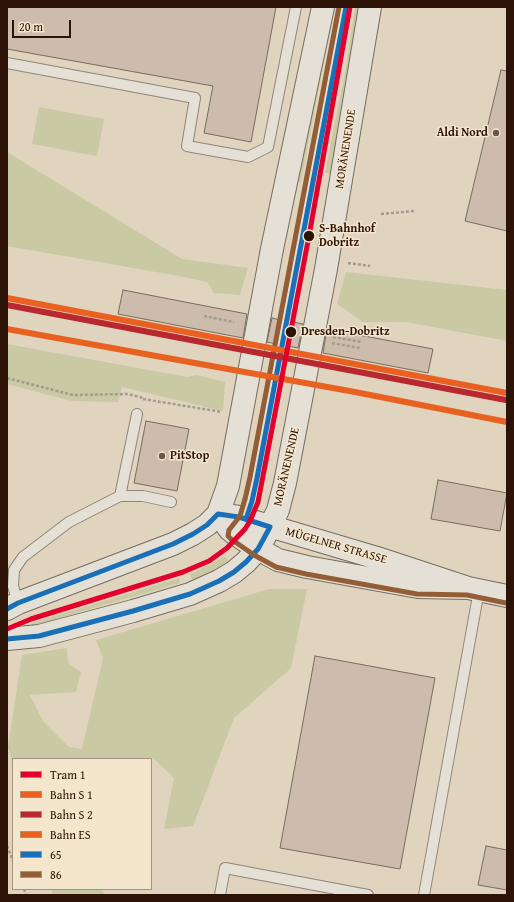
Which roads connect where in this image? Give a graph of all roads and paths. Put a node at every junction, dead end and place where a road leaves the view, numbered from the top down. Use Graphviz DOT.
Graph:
graph roads {
  1 [pos="296,7"];
  2 [pos="323,7"];
  3 [pos="346,7"];
  4 [pos="370,7"];
  5 [pos="7,63"];
  6 [pos="415,211"];
  7 [pos="381,214"];
  8 [pos="344,263"];
  9 [pos="370,266"];
  10 [pos="204,316"];
  11 [pos="234,322"];
  12 [pos="333,337"];
  13 [pos="362,342"];
  14 [pos="332,343"];
  15 [pos="360,348"];
  16 [pos="7,378"];
  17 [pos="143,398"];
  18 [pos="226,413"];
  19 [pos="137,414"];
  20 [pos="120,496"];
  21 [pos="172,502"];
  22 [pos="218,514"];
  23 [pos="240,526"];
  24 [pos="270,527"];
  25 [pos="258,549"];
  26 [pos="474,589"];
  27 [pos="507,596"];
  28 [pos="13,606"];
  29 [pos="7,639"];
  30 [pos="7,846"];
  31 [pos="12,858"];
  32 [pos="220,895"];
  33 [pos="368,895"];
  34 [pos="424,895"];
  1 -- 5 [label="lane"];
  2 -- 22 [label="main road"];
  3 -- 23 [label="lane"];
  4 -- 24 [label="main road, MORÄNENENDE"];
  6 -- 7 [label="path"];
  8 -- 9 [label="path"];
  10 -- 11 [label="path"];
  12 -- 13 [label="path"];
  14 -- 15 [label="path"];
  16 -- 17 [label="path"];
  17 -- 18 [label="path"];
  17 -- 19 [label="path"];
  19 -- 20 [label="lane"];
  20 -- 21 [label="lane"];
  20 -- 28 [label="lane"];
  22 -- 23 [label="main road, MÜGELNER STRASSE"];
  22 -- 28 [label="main road"];
  23 -- 24 [label="main road, MÜGELNER STRASSE"];
  23 -- 25 [label="main road"];
  24 -- 25 [label="main road, MORÄNENENDE"];
  24 -- 26 [label="main road, MÜGELNER STRASSE"];
  25 -- 26 [label="main road, MÜGELNER STRASSE"];
  25 -- 29 [label="main road"];
  26 -- 27 [label="main road, MÜGELNER STRASSE"];
  26 -- 34 [label="lane"];
  30 -- 31 [label="path"];
  32 -- 33 [label="lane"];
}
